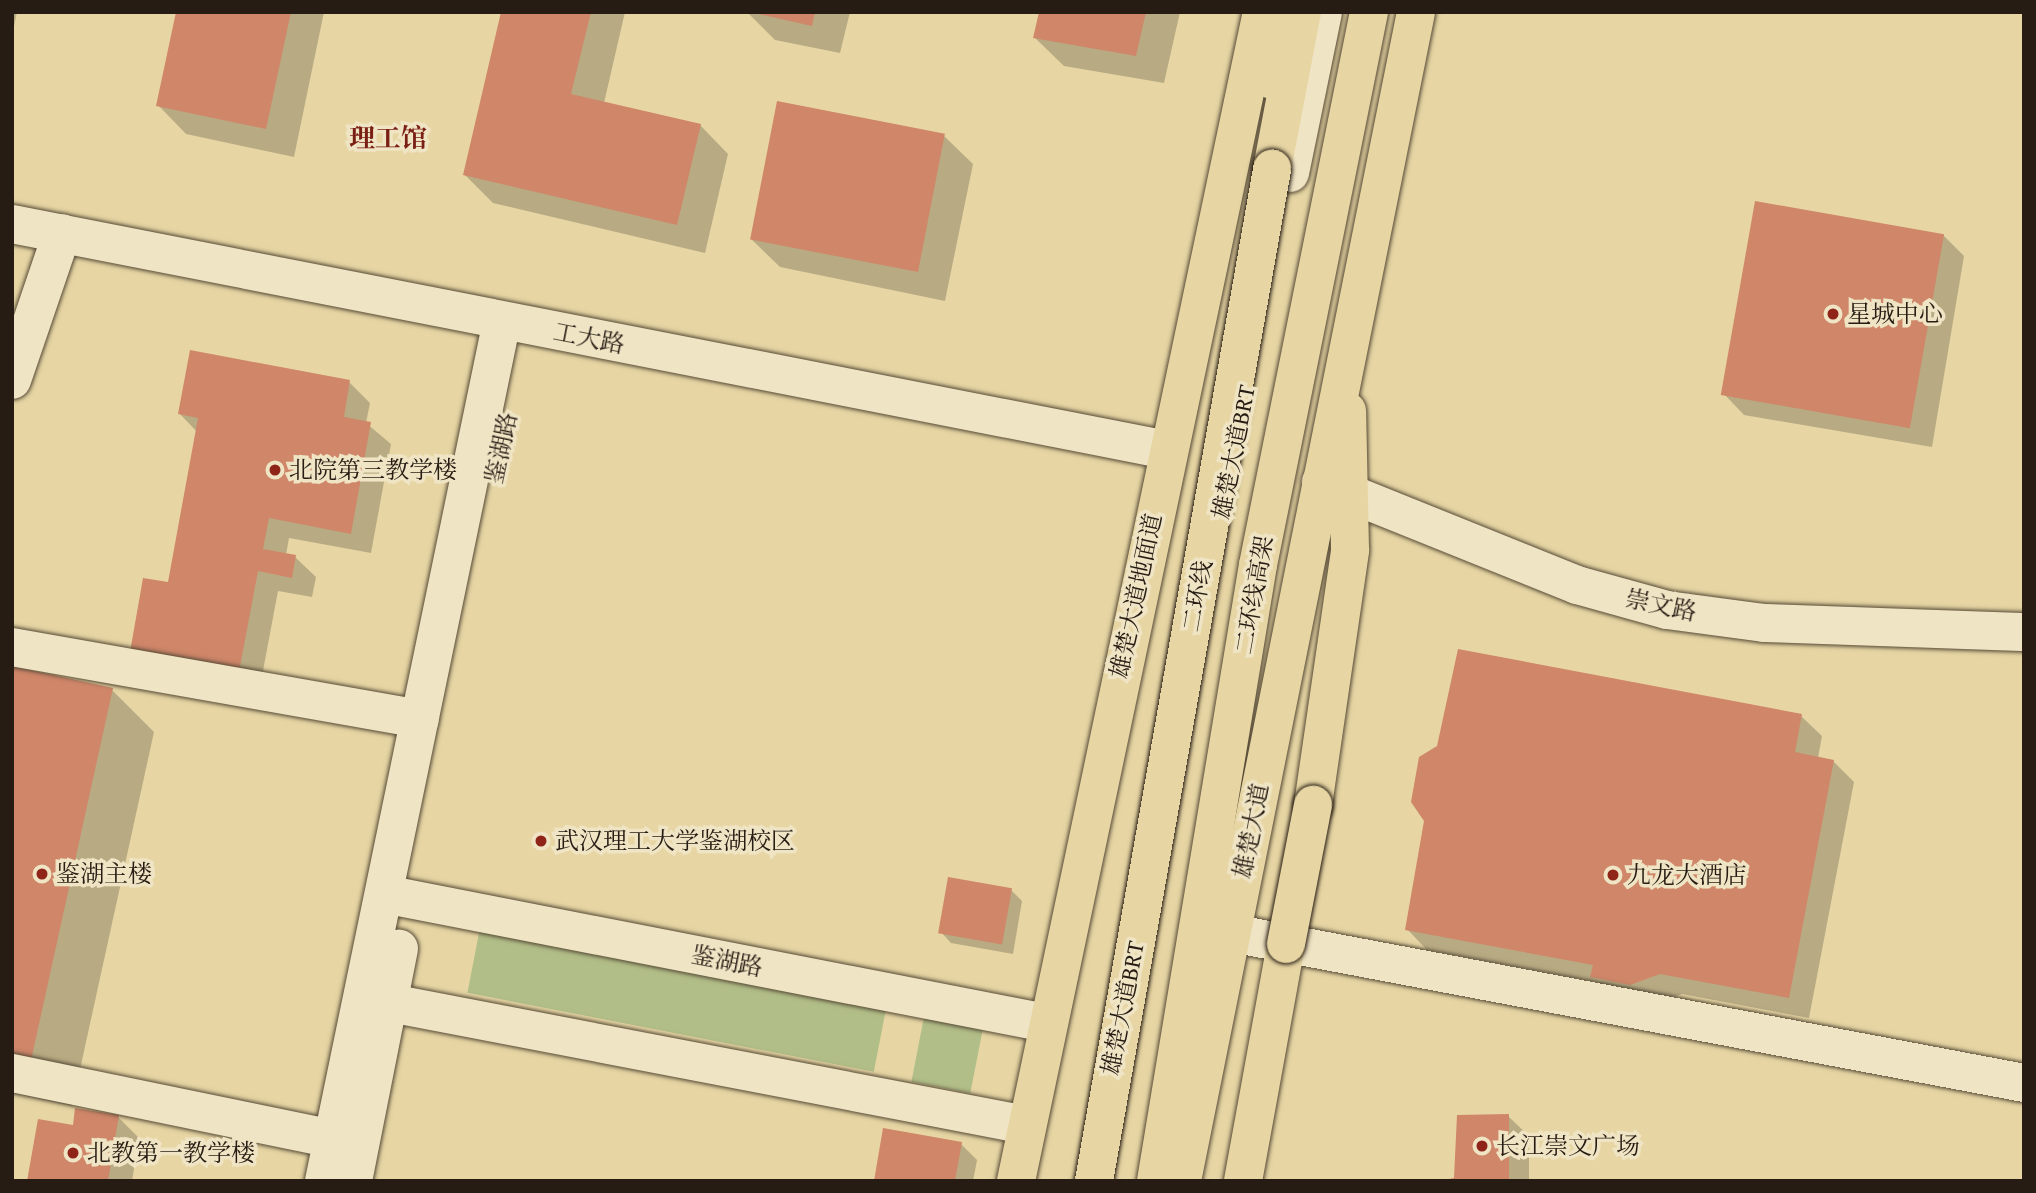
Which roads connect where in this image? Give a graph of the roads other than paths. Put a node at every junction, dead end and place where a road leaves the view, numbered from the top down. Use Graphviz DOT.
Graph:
graph roads {
  1 [pos="1262,12"];
  2 [pos="1272,12"];
  3 [pos="1302,12"];
  4 [pos="1323,12"];
  5 [pos="1369,12"];
  6 [pos="1416,12"];
  7 [pos="1272,169"];
  8 [pos="12,224"];
  9 [pos="62,233"];
  10 [pos="514,323"];
  11 [pos="12,380"];
  12 [pos="1167,450"];
  13 [pos="1335,488"];
  14 [pos="2024,632"];
  15 [pos="12,647"];
  16 [pos="420,719"];
  17 [pos="396,897"];
  18 [pos="1231,933"];
  19 [pos="375,1000"];
  20 [pos="1046,1023"];
  21 [pos="12,1073"];
  22 [pos="2024,1083"];
  23 [pos="1026,1125"];
  24 [pos="333,1139"];
  25 [pos="324,1181"];
  26 [pos="353,1181"];
  27 [pos="1016,1181"];
  28 [pos="1088,1181"];
  29 [pos="1094,1181"];
  30 [pos="1156,1181"];
  31 [pos="1182,1181"];
  32 [pos="1244,1181"];
  1 -- 12 [label="main road, 雄楚大道地面道"];
  2 -- 7 [label="main road"];
  3 -- 7 [label="main road, 二环线"];
  4 -- 28 [label="street, 雄楚大道BRT"];
  5 -- 30 [label="main road, 二环线高架"];
  6 -- 13 [label="main road"];
  7 -- 29 [label="main road, 二环线, bridge"];
  8 -- 9 [label="street, 工大路"];
  9 -- 10 [label="street, 工大路"];
  9 -- 11 [label="street"];
  10 -- 12 [label="street, 工大路"];
  10 -- 16 [label="street, 鉴湖路"];
  10 -- 17 [label="street, 鉴湖路"];
  12 -- 20 [label="main road, 雄楚大道地面道"];
  13 -- 14 [label="street, 崇文路"];
  13 -- 18 [label="main road, 雄楚大道"];
  13 -- 32 [label="main road, bridge"];
  15 -- 16 [label="street"];
  16 -- 17 [label="street, 鉴湖路"];
  17 -- 19 [label="street, 鉴湖路"];
  17 -- 20 [label="street, 鉴湖路"];
  18 -- 22 [label="street"];
  18 -- 31 [label="main road, 雄楚大道"];
  19 -- 23 [label="street"];
  19 -- 24 [label="street, 鉴湖路"];
  19 -- 26 [label="street, 鉴湖路"];
  20 -- 23 [label="main road, 雄楚大道地面道"];
  21 -- 24 [label="street"];
  23 -- 27 [label="main road, 雄楚大道地面道"];
  24 -- 25 [label="street, 鉴湖路"];
}
